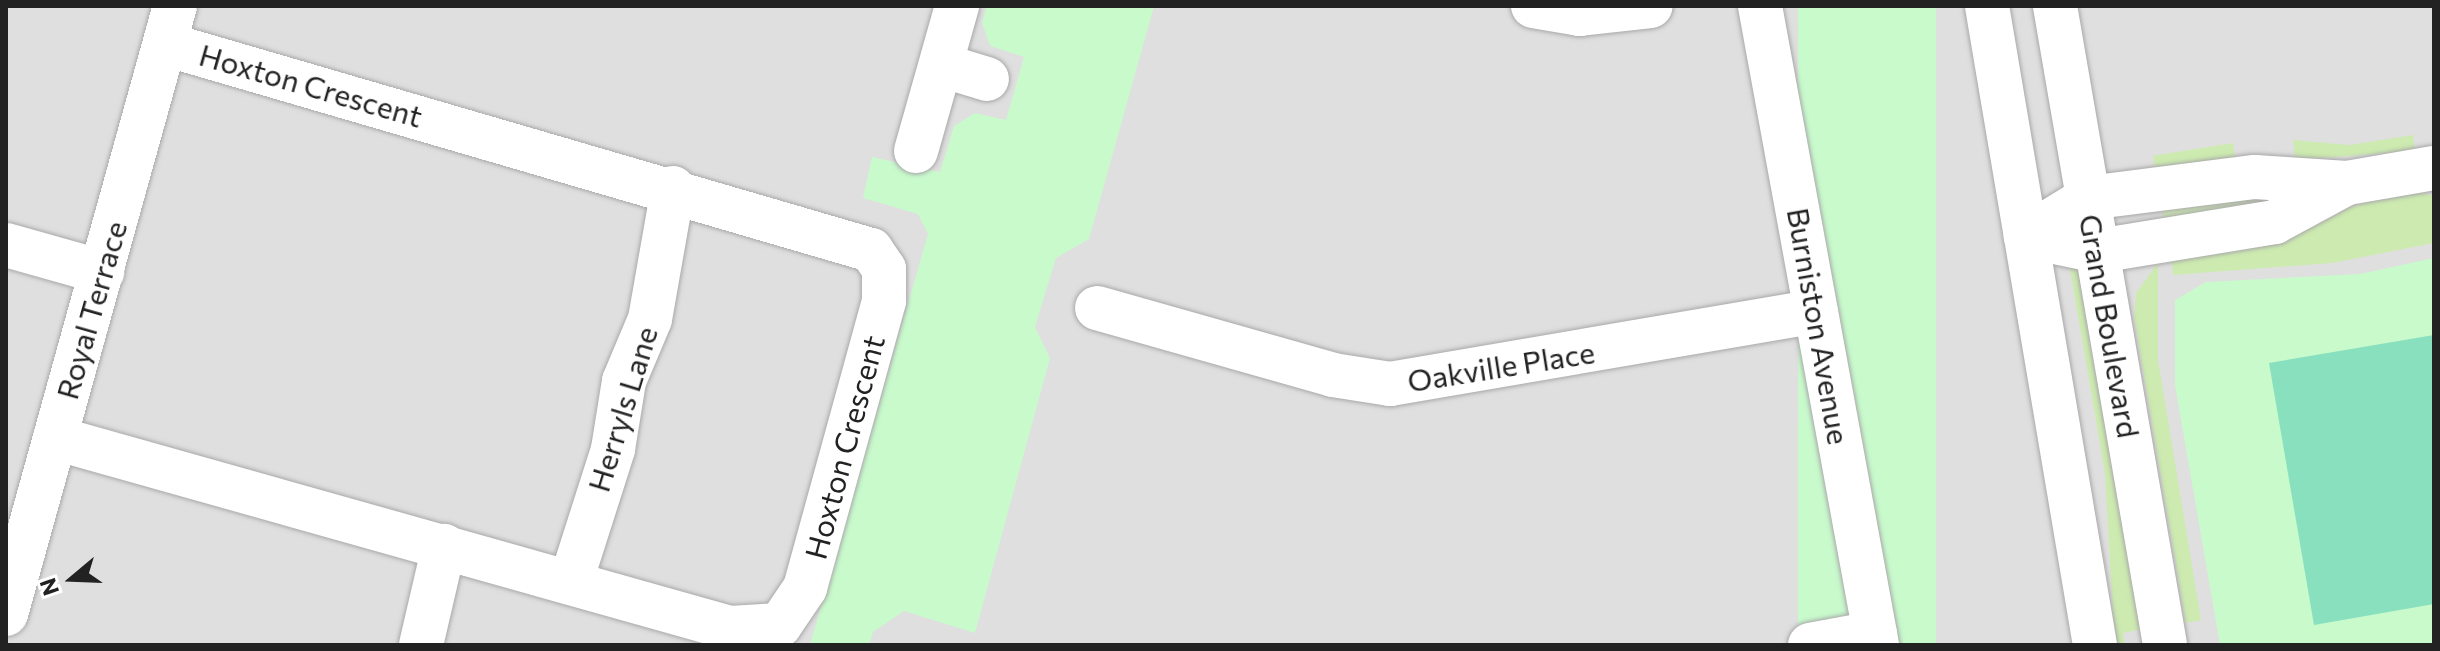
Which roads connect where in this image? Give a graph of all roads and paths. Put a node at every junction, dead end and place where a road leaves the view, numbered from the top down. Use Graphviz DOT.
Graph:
graph roads {
  1 [pos="957,6"];
  2 [pos="1533,6"];
  3 [pos="1651,6"];
  4 [pos="1760,6"];
  5 [pos="1987,6"];
  6 [pos="2055,6"];
  7 [pos="170,25"];
  8 [pos="941,65"];
  9 [pos="987,79"];
  10 [pos="916,151"];
  11 [pos="2434,168"];
  12 [pos="2347,183"];
  13 [pos="673,188"];
  14 [pos="2088,198"];
  15 [pos="2026,236"];
  16 [pos="6,245"];
  17 [pos="2098,251"];
  18 [pos="102,272"];
  19 [pos="1097,308"];
  20 [pos="1816,311"];
  21 [pos="55,438"];
  22 [pos="17,533"];
  23 [pos="444,546"];
  24 [pos="571,581"];
  25 [pos="6,614"];
  26 [pos="672,628"];
  27 [pos="1876,639"];
  28 [pos="421,645"];
  29 [pos="1810,645"];
  30 [pos="2095,645"];
  31 [pos="2165,645"];
  1 -- 8 [label="street"];
  2 -- 3 [label="street"];
  4 -- 20 [label="street, Burniston Avenue"];
  5 -- 15 [label="street"];
  6 -- 14 [label="street, Grand Boulevard"];
  7 -- 13 [label="street, Hoxton Crescent"];
  7 -- 18 [label="street, Royal Terrace"];
  8 -- 9 [label="street"];
  8 -- 10 [label="street"];
  11 -- 12 [label="street"];
  12 -- 14 [label="street"];
  12 -- 17 [label="street"];
  13 -- 24 [label="street, Herryls Lane"];
  13 -- 26 [label="street, Hoxton Crescent"];
  14 -- 15 [label="street"];
  14 -- 17 [label="street, Grand Boulevard"];
  15 -- 17 [label="street"];
  15 -- 30 [label="street"];
  16 -- 18 [label="street"];
  17 -- 31 [label="street, Grand Boulevard"];
  18 -- 21 [label="street, Royal Terrace"];
  19 -- 20 [label="street, Oakville Place"];
  20 -- 27 [label="street, Burniston Avenue"];
  21 -- 22 [label="street, Royal Terrace"];
  21 -- 23 [label="street, Hoxton Crescent"];
  22 -- 25 [label="street, Royal Terrace"];
  23 -- 24 [label="street, Hoxton Crescent"];
  23 -- 28 [label="street"];
  24 -- 26 [label="street, Hoxton Crescent"];
  27 -- 29 [label="street"];
}
